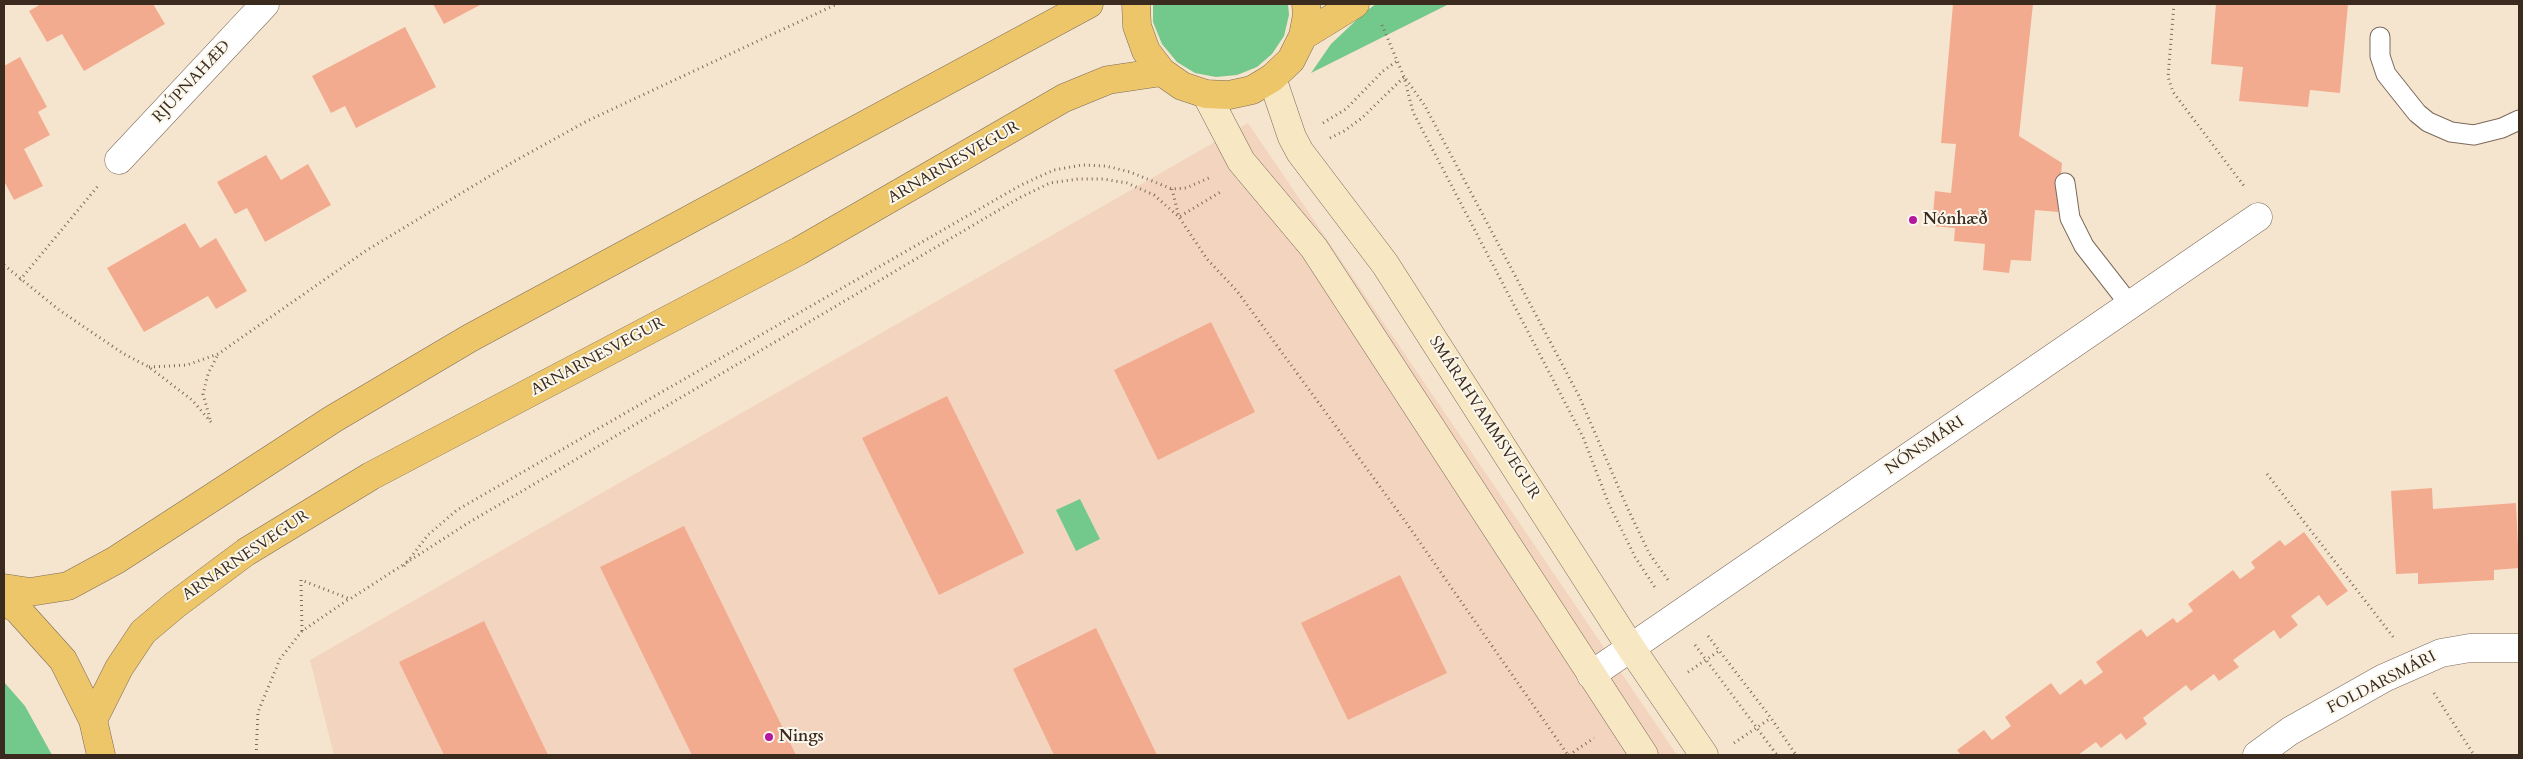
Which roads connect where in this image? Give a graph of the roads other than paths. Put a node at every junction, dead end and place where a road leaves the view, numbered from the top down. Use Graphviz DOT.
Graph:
graph roads {
  1 [pos="265,4"];
  2 [pos="1089,4"];
  3 [pos="1136,4"];
  4 [pos="1306,4"];
  5 [pos="1355,4"];
  6 [pos="1303,36"];
  7 [pos="2380,36"];
  8 [pos="1162,72"];
  9 [pos="1272,78"];
  10 [pos="1206,94"];
  11 [pos="2519,120"];
  12 [pos="119,160"];
  13 [pos="2064,183"];
  14 [pos="2258,217"];
  15 [pos="2130,305"];
  16 [pos="4,588"];
  17 [pos="4,600"];
  18 [pos="1631,648"];
  19 [pos="2519,648"];
  20 [pos="1591,675"];
  21 [pos="93,720"];
  22 [pos="101,755"];
  23 [pos="1644,755"];
  24 [pos="1704,755"];
  25 [pos="2257,755"];
  1 -- 12 [label="street, RJÚPNAHÆÐ"];
  2 -- 16 [label="main road"];
  3 -- 8 [label="main road"];
  4 -- 6 [label="main road"];
  5 -- 6 [label="main road"];
  6 -- 9 [label="main road"];
  7 -- 11 [label="lane"];
  8 -- 10 [label="main road"];
  8 -- 21 [label="main road, ARNARNESVEGUR"];
  9 -- 10 [label="main road"];
  9 -- 18 [label="main road, SMÁRAHVAMMSVEGUR"];
  10 -- 20 [label="main road"];
  13 -- 15 [label="lane"];
  14 -- 15 [label="street, NÓNSMÁRI"];
  15 -- 18 [label="street, NÓNSMÁRI"];
  17 -- 21 [label="main road"];
  18 -- 20 [label="street, NÓNSMÁRI"];
  18 -- 24 [label="main road, SMÁRAHVAMMSVEGUR"];
  19 -- 25 [label="street, FOLDARSMÁRI"];
  20 -- 23 [label="main road"];
  21 -- 22 [label="main road"];
}
